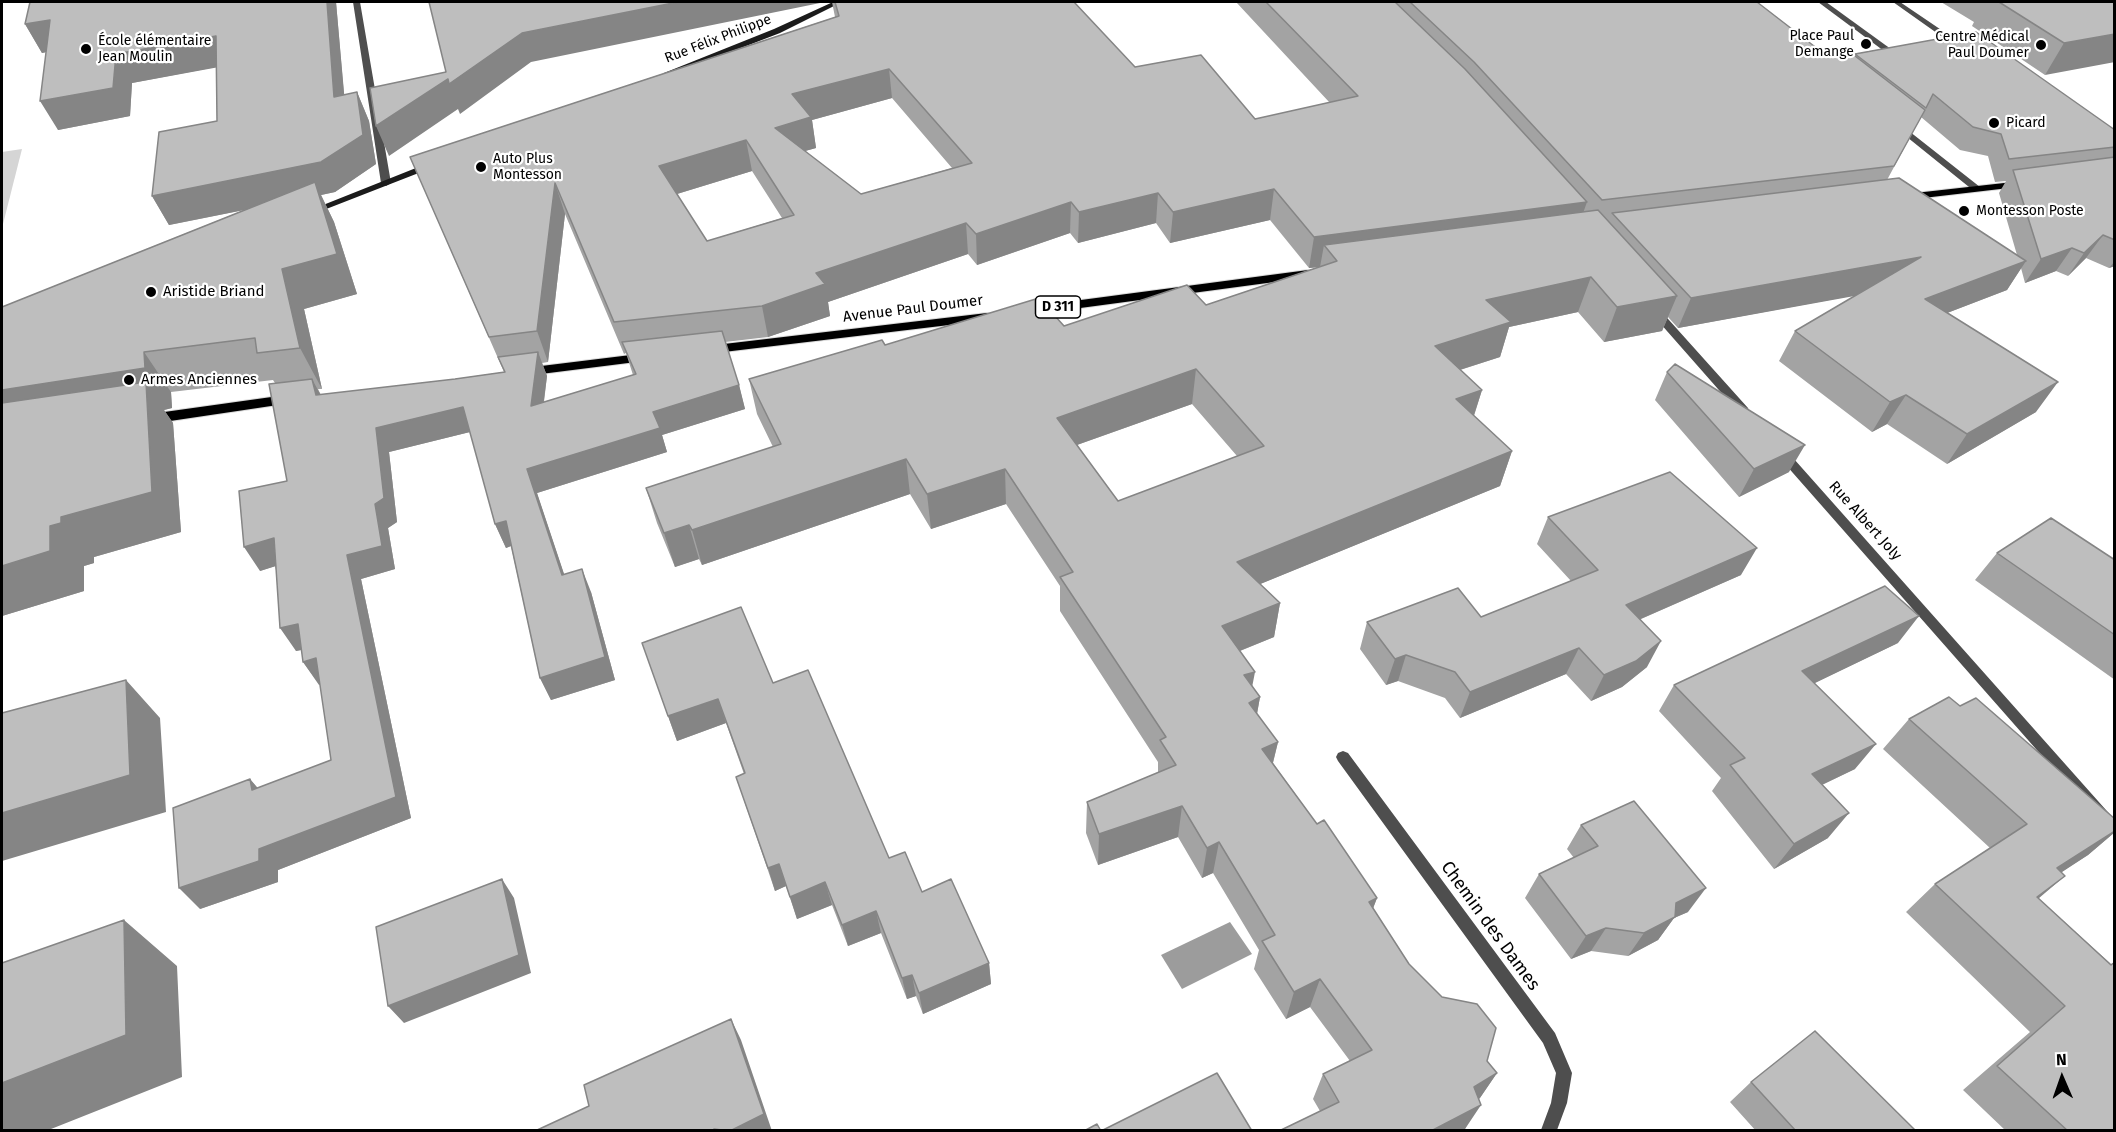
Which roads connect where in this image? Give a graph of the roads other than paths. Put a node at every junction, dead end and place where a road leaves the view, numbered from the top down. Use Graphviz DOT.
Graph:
graph roads {
  1 [pos="356,2"];
  2 [pos="838,2"];
  3 [pos="1822,2"];
  4 [pos="1896,2"];
  5 [pos="1954,41"];
  6 [pos="1935,44"];
  7 [pos="1881,54"];
  8 [pos="1973,54"];
  9 [pos="658,77"];
  10 [pos="1894,123"];
  11 [pos="440,162"];
  12 [pos="2037,182"];
  13 [pos="386,183"];
  14 [pos="1977,189"];
  15 [pos="1894,199"];
  16 [pos="303,215"];
  17 [pos="1317,273"];
  18 [pos="1650,306"];
  19 [pos="694,352"];
  20 [pos="659,356"];
  21 [pos="506,374"];
  22 [pos="308,397"];
  23 [pos="1751,418"];
  24 [pos="141,420"];
  25 [pos="1774,444"];
  26 [pos="1343,757"];
  27 [pos="2115,828"];
  28 [pos="1549,1131"];
  1 -- 13 [label="street"];
  2 -- 9 [label="street, Rue Félix Philippe"];
  3 -- 7 [label="street"];
  4 -- 5 [label="street"];
  5 -- 6 [label="street"];
  5 -- 8 [label="street"];
  10 -- 14 [label="street"];
  11 -- 13 [label="street"];
  12 -- 14 [label="main road"];
  13 -- 16 [label="street"];
  14 -- 15 [label="main road"];
  17 -- 19 [label="main road, Avenue Paul Doumer / D 311"];
  18 -- 23 [label="street"];
  20 -- 21 [label="main road"];
  22 -- 24 [label="main road"];
  25 -- 27 [label="street, Rue Albert Joly"];
  26 -- 28 [label="street, Chemin des Dames"];
}
